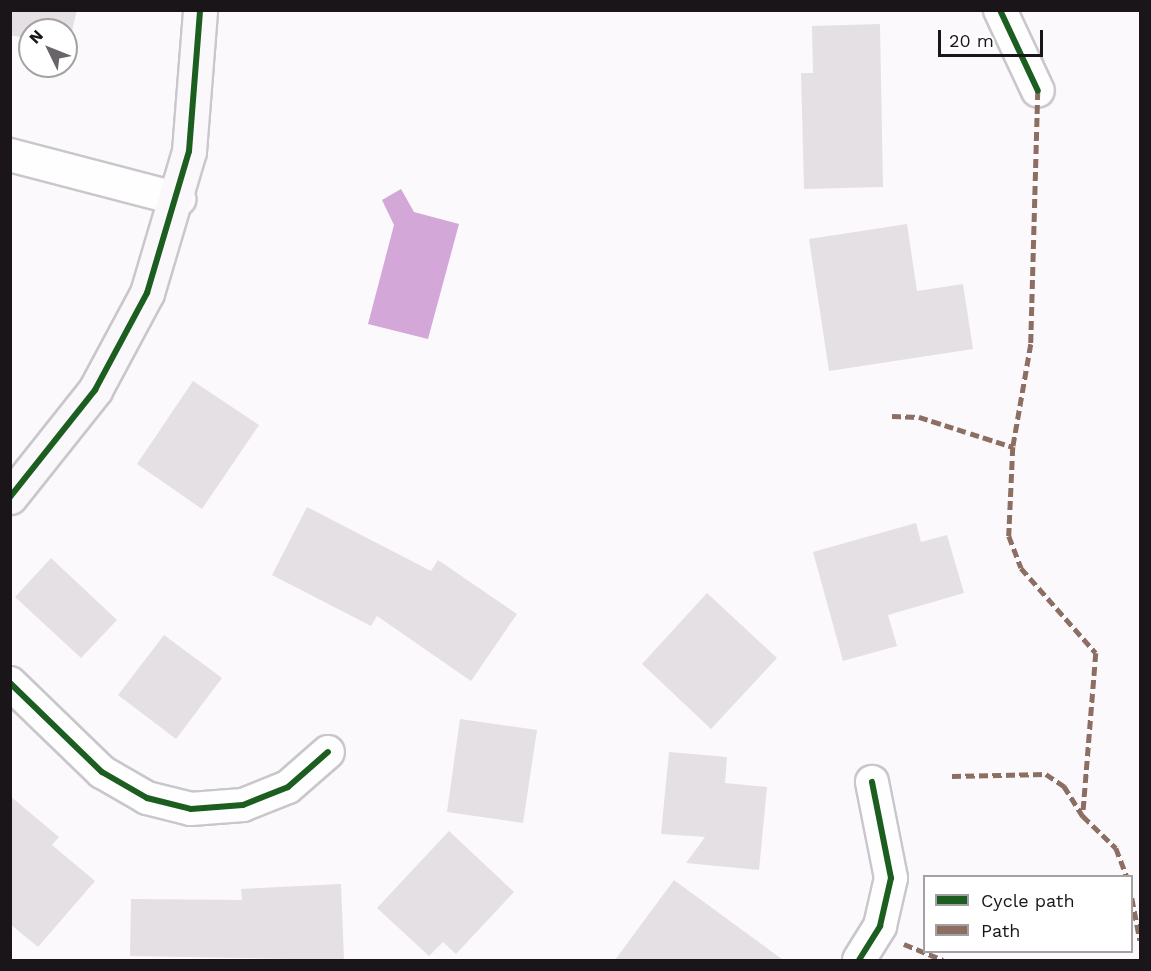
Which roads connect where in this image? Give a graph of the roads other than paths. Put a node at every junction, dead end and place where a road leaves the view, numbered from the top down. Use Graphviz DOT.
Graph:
graph roads {
  1 [pos="200,10"];
  2 [pos="1000,10"];
  3 [pos="1038,91"];
  4 [pos="10,155"];
  5 [pos="179,199"];
  6 [pos="10,497"];
  7 [pos="10,683"];
  8 [pos="328,752"];
  9 [pos="872,782"];
  10 [pos="859,960"];
  1 -- 5 [label="street"];
  2 -- 3 [label="street"];
  4 -- 5 [label="street"];
  5 -- 6 [label="street"];
  7 -- 8 [label="street"];
  9 -- 10 [label="street"];
}
